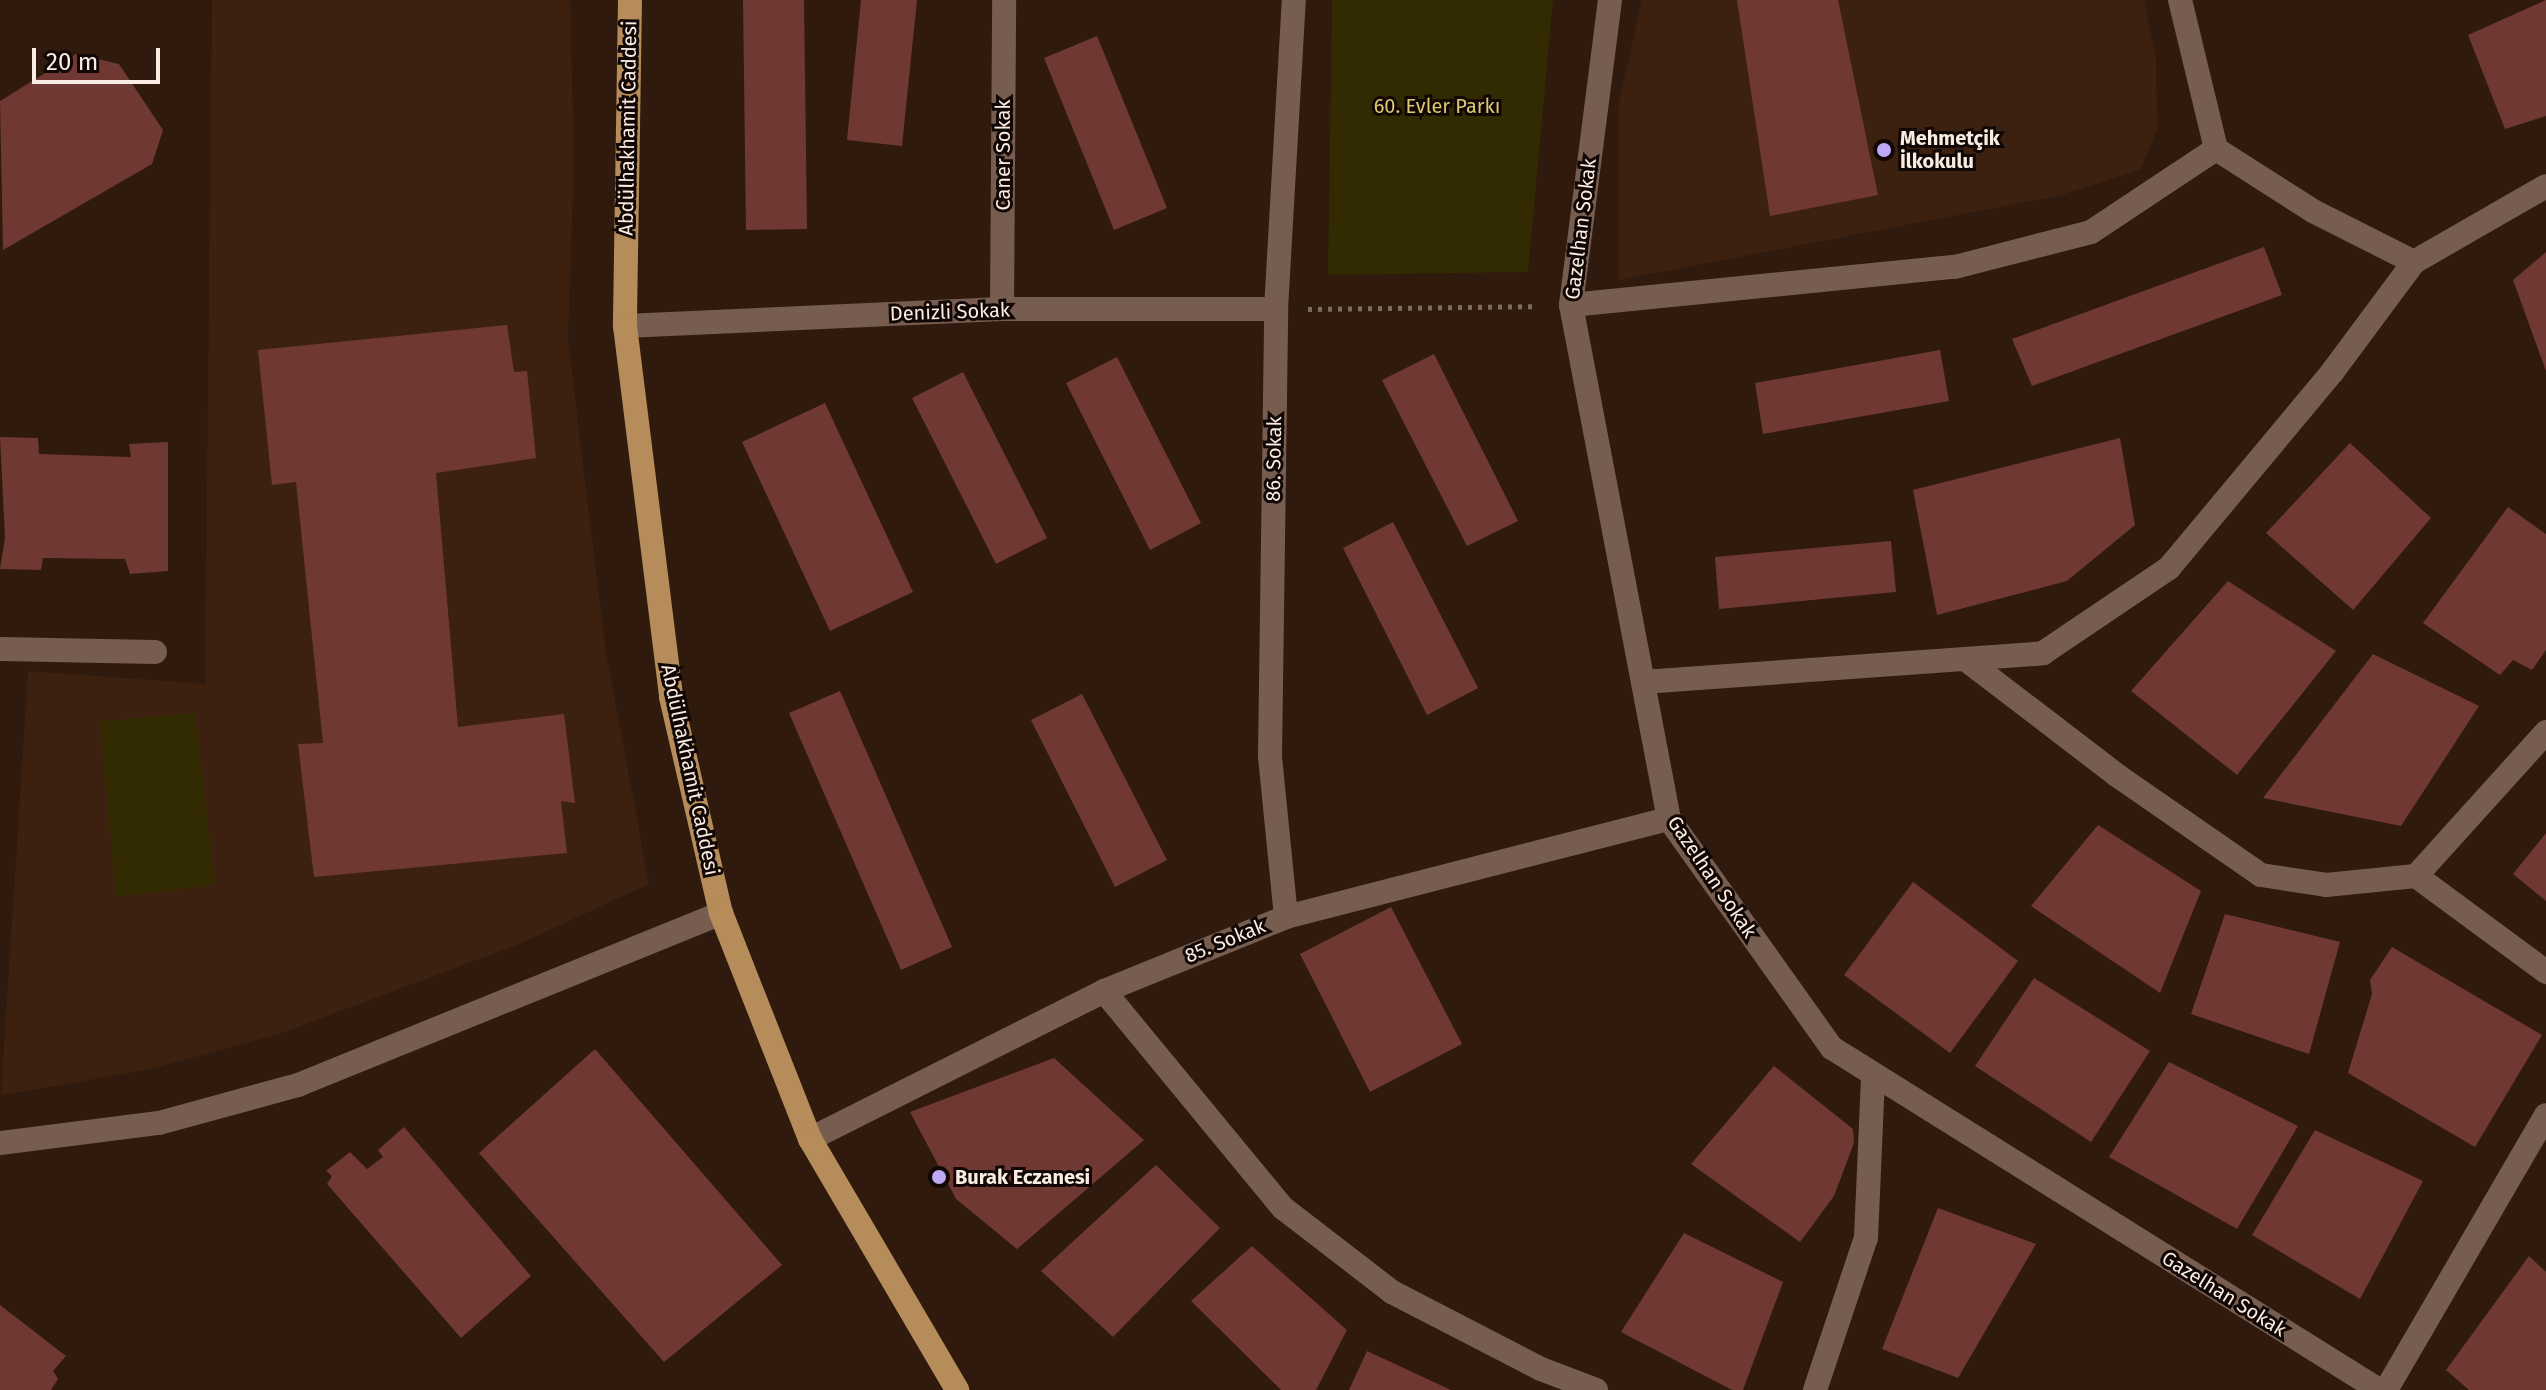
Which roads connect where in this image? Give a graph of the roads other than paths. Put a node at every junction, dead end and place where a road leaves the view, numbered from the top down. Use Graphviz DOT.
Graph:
graph roads {
  1 [pos="630,0"];
  2 [pos="1004,0"];
  3 [pos="1294,0"];
  4 [pos="1610,0"];
  5 [pos="2180,0"];
  6 [pos="2216,149"];
  7 [pos="2546,186"];
  8 [pos="2414,262"];
  9 [pos="1571,305"];
  10 [pos="1002,309"];
  11 [pos="1276,309"];
  12 [pos="625,326"];
  13 [pos="0,649"];
  14 [pos="155,652"];
  15 [pos="1965,659"];
  16 [pos="1643,682"];
  17 [pos="2546,732"];
  18 [pos="1669,819"];
  19 [pos="2416,876"];
  20 [pos="721,913"];
  21 [pos="1286,917"];
  22 [pos="2546,972"];
  23 [pos="1104,991"];
  24 [pos="1873,1075"];
  25 [pos="2546,1115"];
  26 [pos="810,1139"];
  27 [pos="0,1143"];
  28 [pos="957,1390"];
  29 [pos="1596,1390"];
  30 [pos="1815,1390"];
  31 [pos="2379,1390"];
  32 [pos="2386,1390"];
  1 -- 12 [label="main road, Abdülhakhamit Caddesi"];
  2 -- 10 [label="street, Caner Sokak"];
  3 -- 11 [label="street, 86. Sokak"];
  4 -- 9 [label="street, Gazelhan Sokak"];
  5 -- 6 [label="street"];
  6 -- 8 [label="street"];
  6 -- 9 [label="street"];
  7 -- 8 [label="street"];
  8 -- 15 [label="street"];
  9 -- 16 [label="street, Gazelhan Sokak"];
  10 -- 11 [label="street, Denizli Sokak"];
  10 -- 12 [label="street, Denizli Sokak"];
  11 -- 21 [label="street, 86. Sokak"];
  12 -- 20 [label="main road, Abdülhakhamit Caddesi"];
  13 -- 14 [label="street"];
  15 -- 16 [label="street"];
  15 -- 19 [label="street"];
  16 -- 18 [label="street, Gazelhan Sokak"];
  17 -- 19 [label="street"];
  18 -- 21 [label="street, 85. Sokak"];
  18 -- 24 [label="street, Gazelhan Sokak"];
  19 -- 22 [label="street"];
  20 -- 26 [label="main road, Abdülhakhamit Caddesi"];
  20 -- 27 [label="street"];
  21 -- 23 [label="street, 85. Sokak"];
  23 -- 26 [label="street, 85. Sokak"];
  23 -- 29 [label="street"];
  24 -- 30 [label="street"];
  24 -- 31 [label="street, Gazelhan Sokak"];
  25 -- 32 [label="street"];
  26 -- 28 [label="main road, Abdülhakhamit Caddesi"];
}
